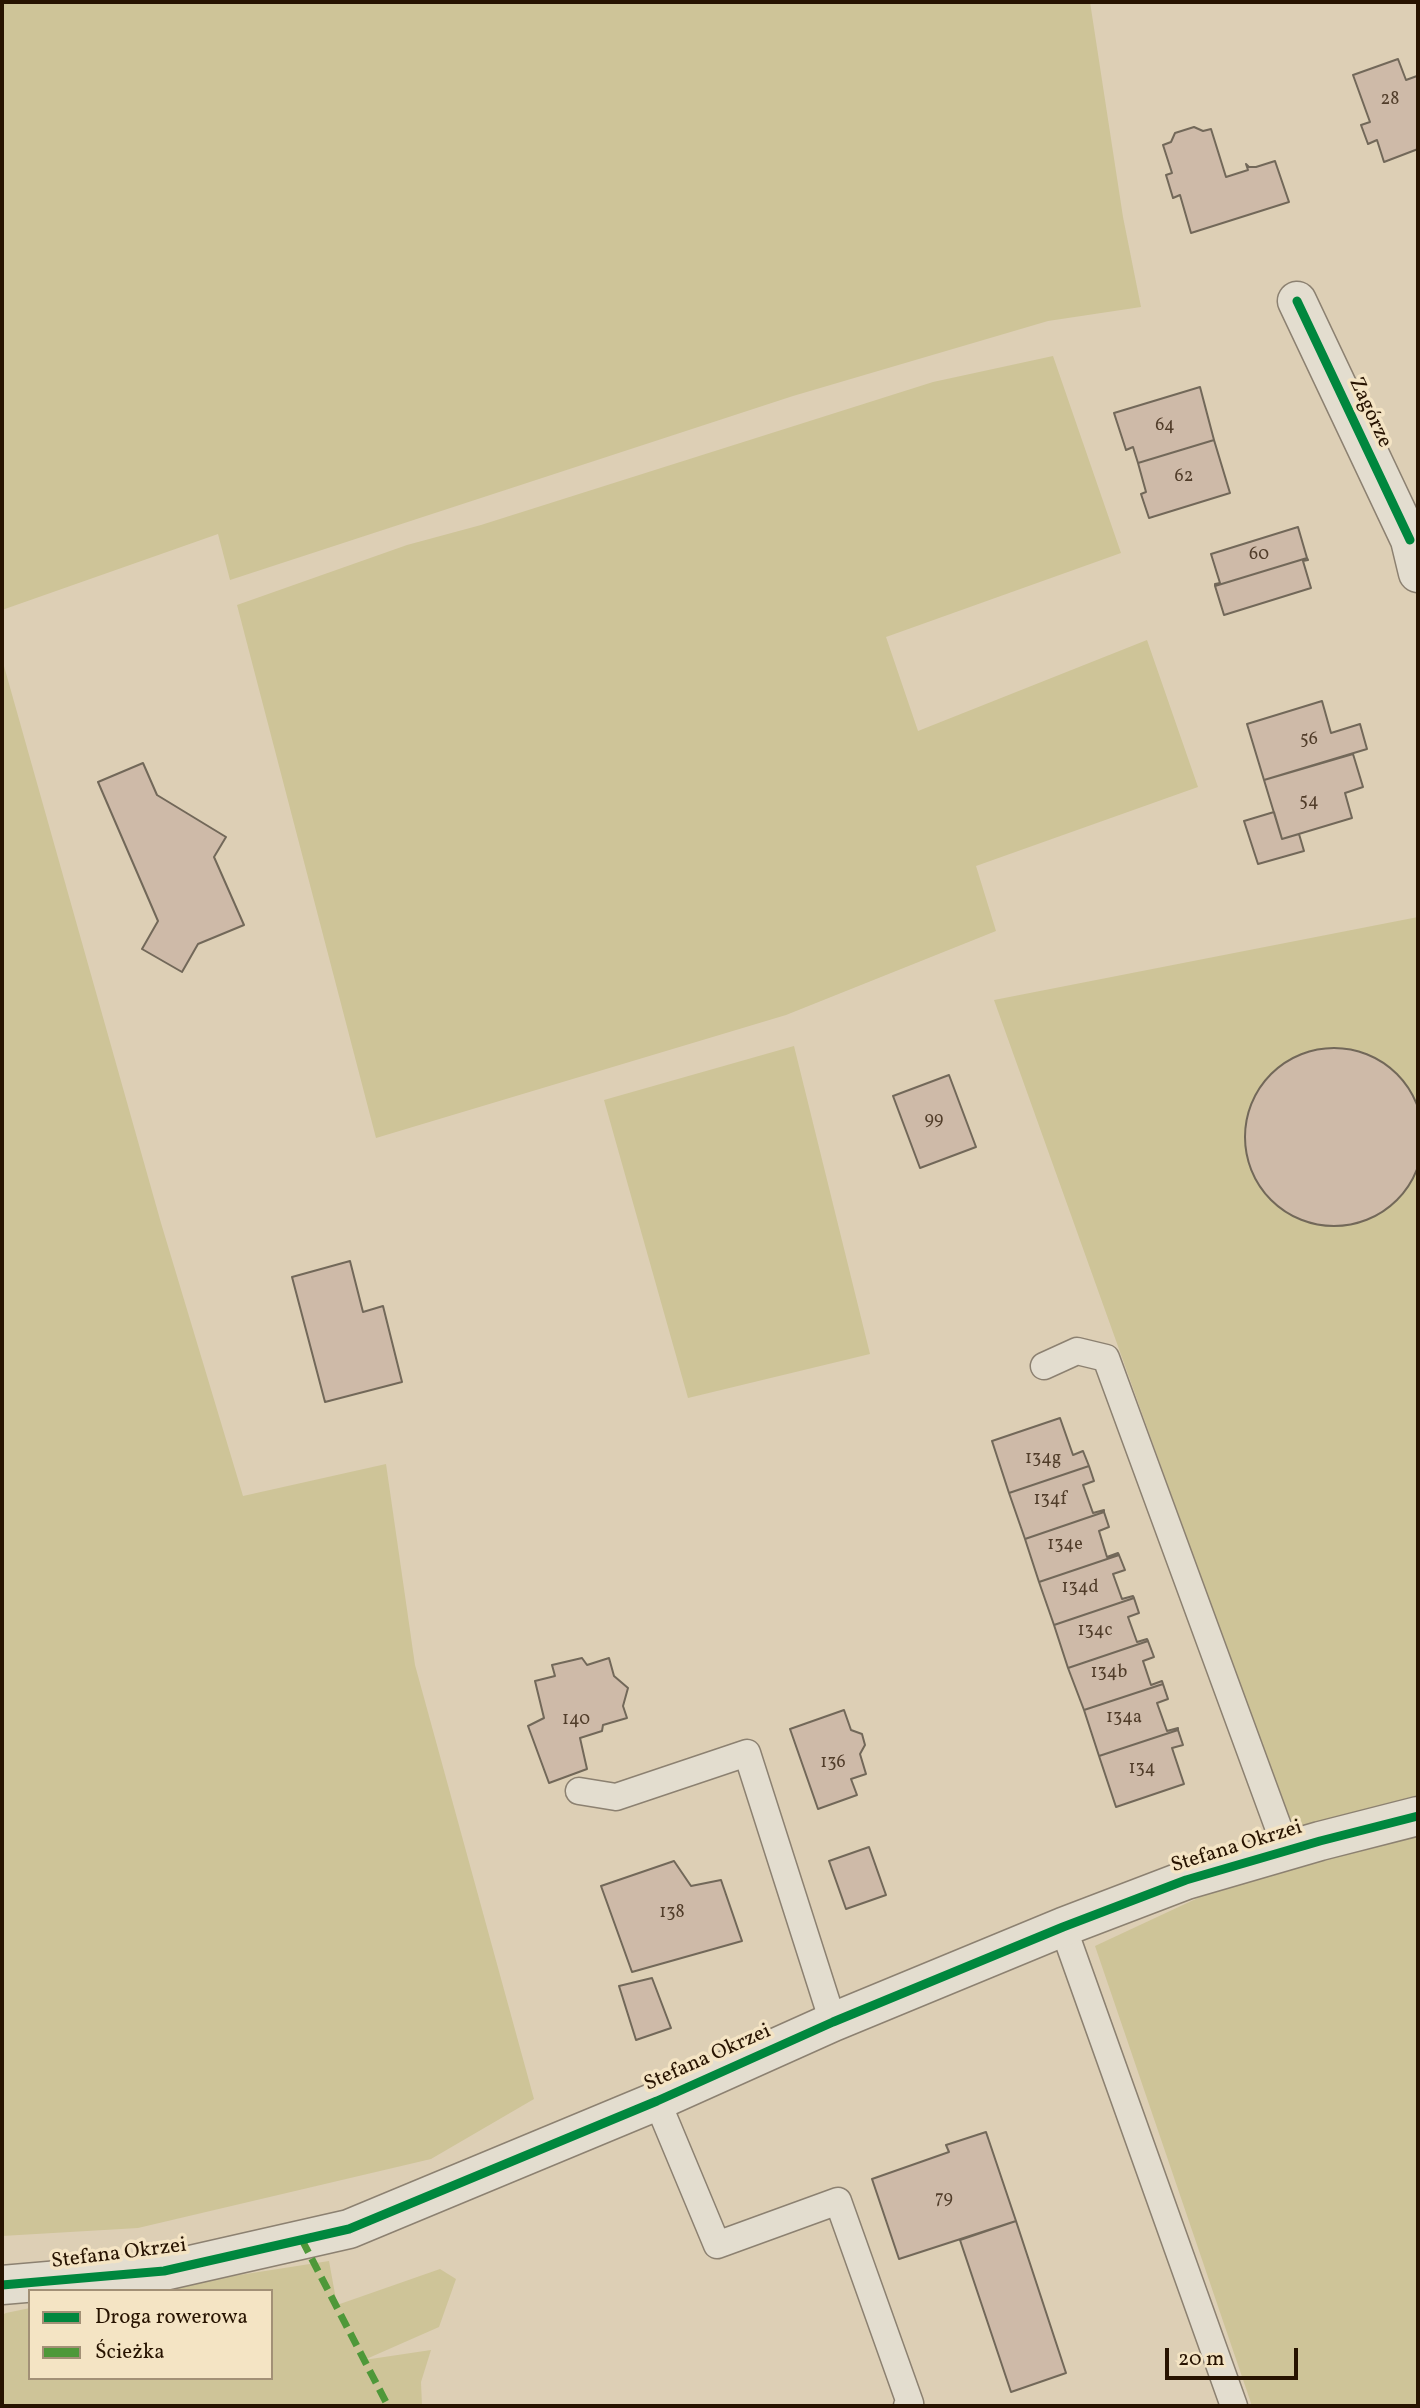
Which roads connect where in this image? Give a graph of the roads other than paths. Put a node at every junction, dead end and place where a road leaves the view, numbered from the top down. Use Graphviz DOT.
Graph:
graph roads {
  1 [pos="1297,301"];
  2 [pos="1415,550"];
  3 [pos="1044,1366"];
  4 [pos="579,1791"];
  5 [pos="1418,1816"];
  6 [pos="1287,1851"];
  7 [pos="1063,1927"];
  8 [pos="833,2022"];
  9 [pos="657,2101"];
  10 [pos="2,2285"];
  11 [pos="907,2406"];
  12 [pos="1234,2406"];
  1 -- 2 [label="street, Zagórze"];
  3 -- 6 [label="lane"];
  4 -- 8 [label="lane"];
  5 -- 6 [label="street, Stefana Okrzei"];
  6 -- 7 [label="street, Stefana Okrzei"];
  7 -- 8 [label="street, Stefana Okrzei"];
  7 -- 12 [label="lane"];
  8 -- 9 [label="street, Stefana Okrzei"];
  9 -- 10 [label="street, Stefana Okrzei"];
  9 -- 11 [label="lane"];
}
